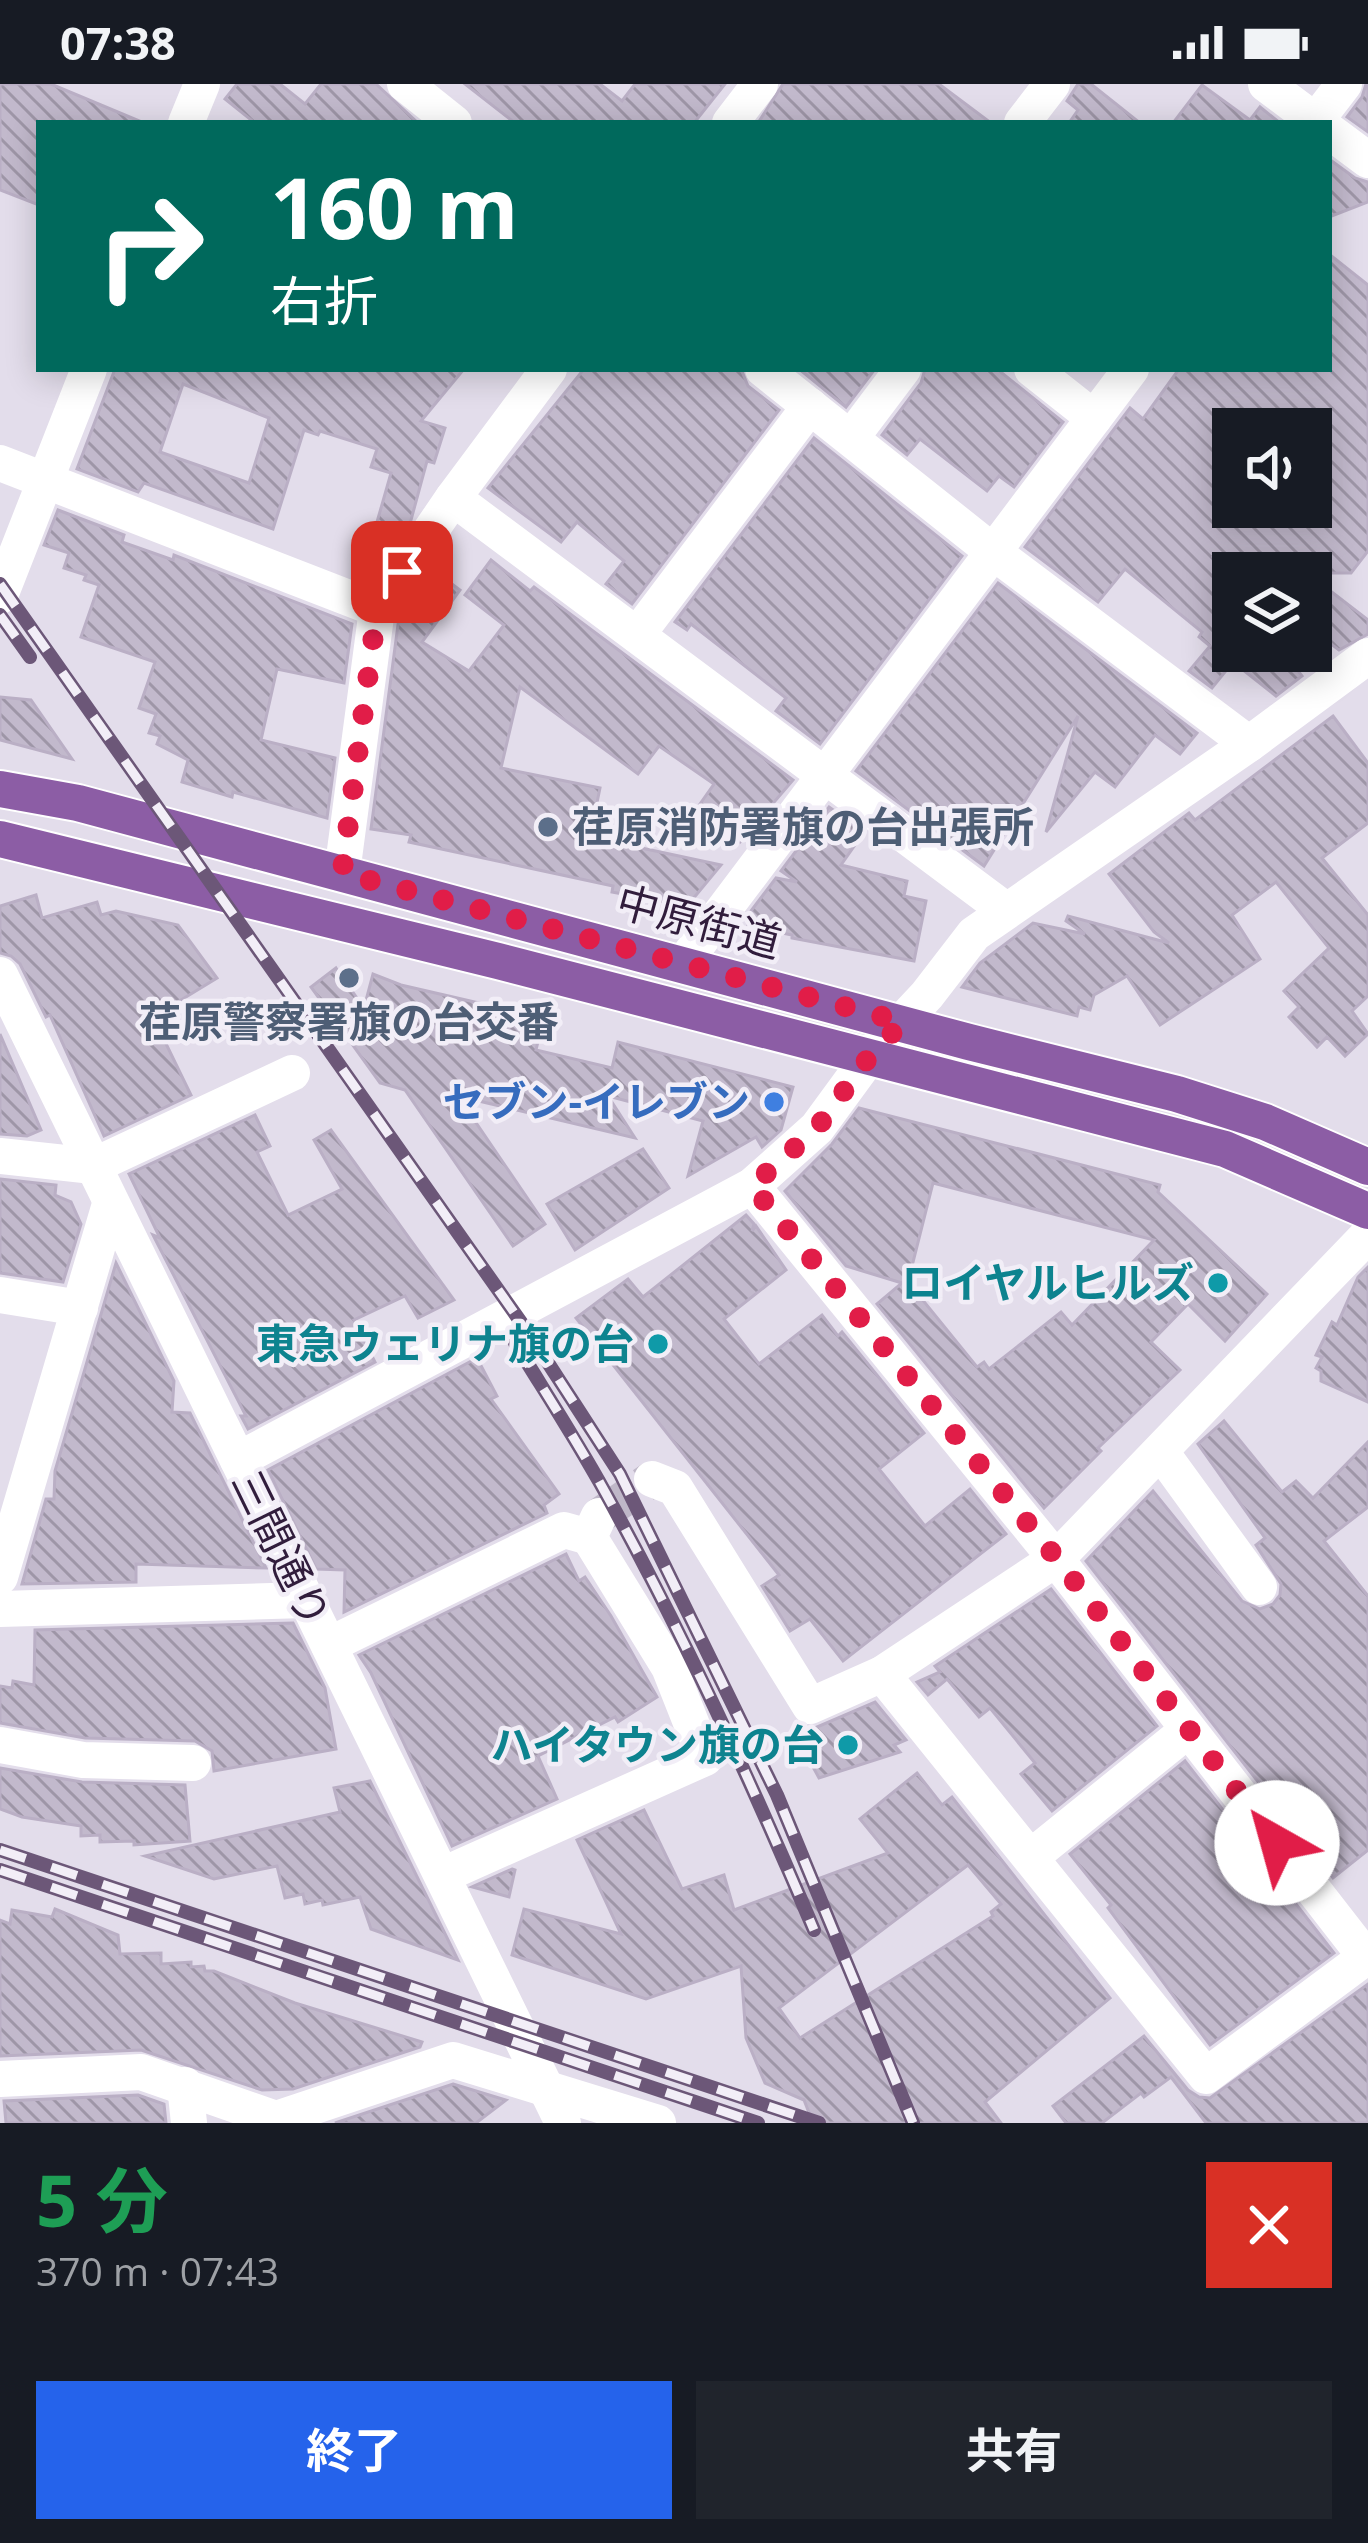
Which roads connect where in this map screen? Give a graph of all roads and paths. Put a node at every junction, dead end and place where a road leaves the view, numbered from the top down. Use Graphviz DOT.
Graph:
graph roads {
  1 [pos="202,84"];
  2 [pos="405,84"];
  3 [pos="760,84"];
  4 [pos="1052,84"];
  5 [pos="1266,84"];
  6 [pos="1344,84"];
  7 [pos="187,120"];
  8 [pos="450,120"];
  9 [pos="732,120"];
  10 [pos="1024,120"];
  11 [pos="1314,120"];
  12 [pos="1322,120"];
  13 [pos="1332,134"];
  14 [pos="1368,160"];
  15 [pos="88,372"];
  16 [pos="547,372"];
  17 [pos="768,372"];
  18 [pos="901,372"];
  19 [pos="1036,372"];
  20 [pos="1129,372"];
  21 [pos="810,406"];
  22 [pos="1094,418"];
  23 [pos="850,438"];
  24 [pos="0,463"];
  25 [pos="45,480"];
  26 [pos="453,497"];
  27 [pos="992,551"];
  28 [pos="0,596"];
  29 [pos="377,609"];
  30 [pos="637,635"];
  31 [pos="1368,656"];
  32 [pos="1249,744"];
  33 [pos="823,773"];
  34 [pos="0,789"];
  35 [pos="0,838"];
  36 [pos="342,873"];
  37 [pos="1004,909"];
  38 [pos="682,964"];
  39 [pos="0,975"];
  40 [pos="903,1022"];
  41 [pos="869,1057"];
  42 [pos="292,1073"];
  43 [pos="0,1156"];
  44 [pos="93,1166"];
  45 [pos="1368,1167"];
  46 [pos="752,1186"];
  47 [pos="110,1204"];
  48 [pos="1368,1211"];
  49 [pos="1368,1235"];
  50 [pos="0,1295"];
  51 [pos="80,1308"];
  52 [pos="1161,1452"];
  53 [pos="238,1460"];
  54 [pos="652,1479"];
  55 [pos="1057,1559"];
  56 [pos="2,1561"];
  57 [pos="1259,1586"];
  58 [pos="306,1600"];
  59 [pos="0,1609"];
  60 [pos="329,1645"];
  61 [pos="882,1674"];
  62 [pos="1188,1730"];
  63 [pos="0,1745"];
  64 [pos="193,1763"];
  65 [pos="1030,1857"];
  66 [pos="443,1875"];
  67 [pos="1367,1958"];
  68 [pos="0,2079"];
  69 [pos="185,2085"];
  70 [pos="546,2087"];
  71 [pos="189,2123"];
  72 [pos="563,2123"];
  73 [pos="658,2123"];
  1 -- 7 [label="street"];
  2 -- 8 [label="street"];
  3 -- 9 [label="street"];
  4 -- 10 [label="street"];
  5 -- 11 [label="street"];
  6 -- 12 [label="street"];
  13 -- 14 [label="street"];
  15 -- 25 [label="street"];
  16 -- 26 [label="street"];
  17 -- 21 [label="street"];
  18 -- 23 [label="street"];
  19 -- 22 [label="street"];
  20 -- 22 [label="street"];
  21 -- 23 [label="street"];
  21 -- 30 [label="street"];
  22 -- 27 [label="street"];
  23 -- 27 [label="street"];
  24 -- 25 [label="street"];
  25 -- 28 [label="street"];
  25 -- 29 [label="street"];
  26 -- 29 [label="street"];
  26 -- 30 [label="street"];
  27 -- 32 [label="street"];
  27 -- 33 [label="street"];
  29 -- 36 [label="street"];
  30 -- 33 [label="street"];
  31 -- 32 [label="street"];
  32 -- 37 [label="street"];
  33 -- 37 [label="street"];
  33 -- 38 [label="street"];
  34 -- 36 [label="main road, 中原街道"];
  35 -- 41 [label="main road, 中原街道"];
  36 -- 38 [label="main road, 中原街道"];
  37 -- 40 [label="street"];
  38 -- 40 [label="main road, 中原街道"];
  39 -- 44 [label="street, 三間通り"];
  40 -- 41 [label="street"];
  40 -- 45 [label="main road, 中原街道"];
  41 -- 46 [label="street"];
  41 -- 48 [label="main road, 中原街道"];
  42 -- 44 [label="street"];
  43 -- 44 [label="street"];
  44 -- 47 [label="street, 三間通り"];
  46 -- 53 [label="street"];
  46 -- 55 [label="street"];
  47 -- 51 [label="street"];
  47 -- 53 [label="street, 三間通り"];
  49 -- 52 [label="street"];
  50 -- 51 [label="street"];
  51 -- 56 [label="street"];
  52 -- 55 [label="street"];
  52 -- 57 [label="street"];
  53 -- 58 [label="street, 三間通り"];
  54 -- 61 [label="street"];
  55 -- 61 [label="street"];
  55 -- 62 [label="street"];
  58 -- 59 [label="street"];
  58 -- 60 [label="street, 三間通り"];
  60 -- 66 [label="street, 三間通り"];
  60 -- 66 [label="street"];
  61 -- 65 [label="street"];
  62 -- 65 [label="street"];
  62 -- 67 [label="street"];
  63 -- 64 [label="street"];
  65 -- 67 [label="street"];
  66 -- 70 [label="street, 三間通り"];
  68 -- 69 [label="street"];
  69 -- 70 [label="street"];
  69 -- 71 [label="street"];
  70 -- 72 [label="street, 三間通り"];
  70 -- 73 [label="street"];
}
